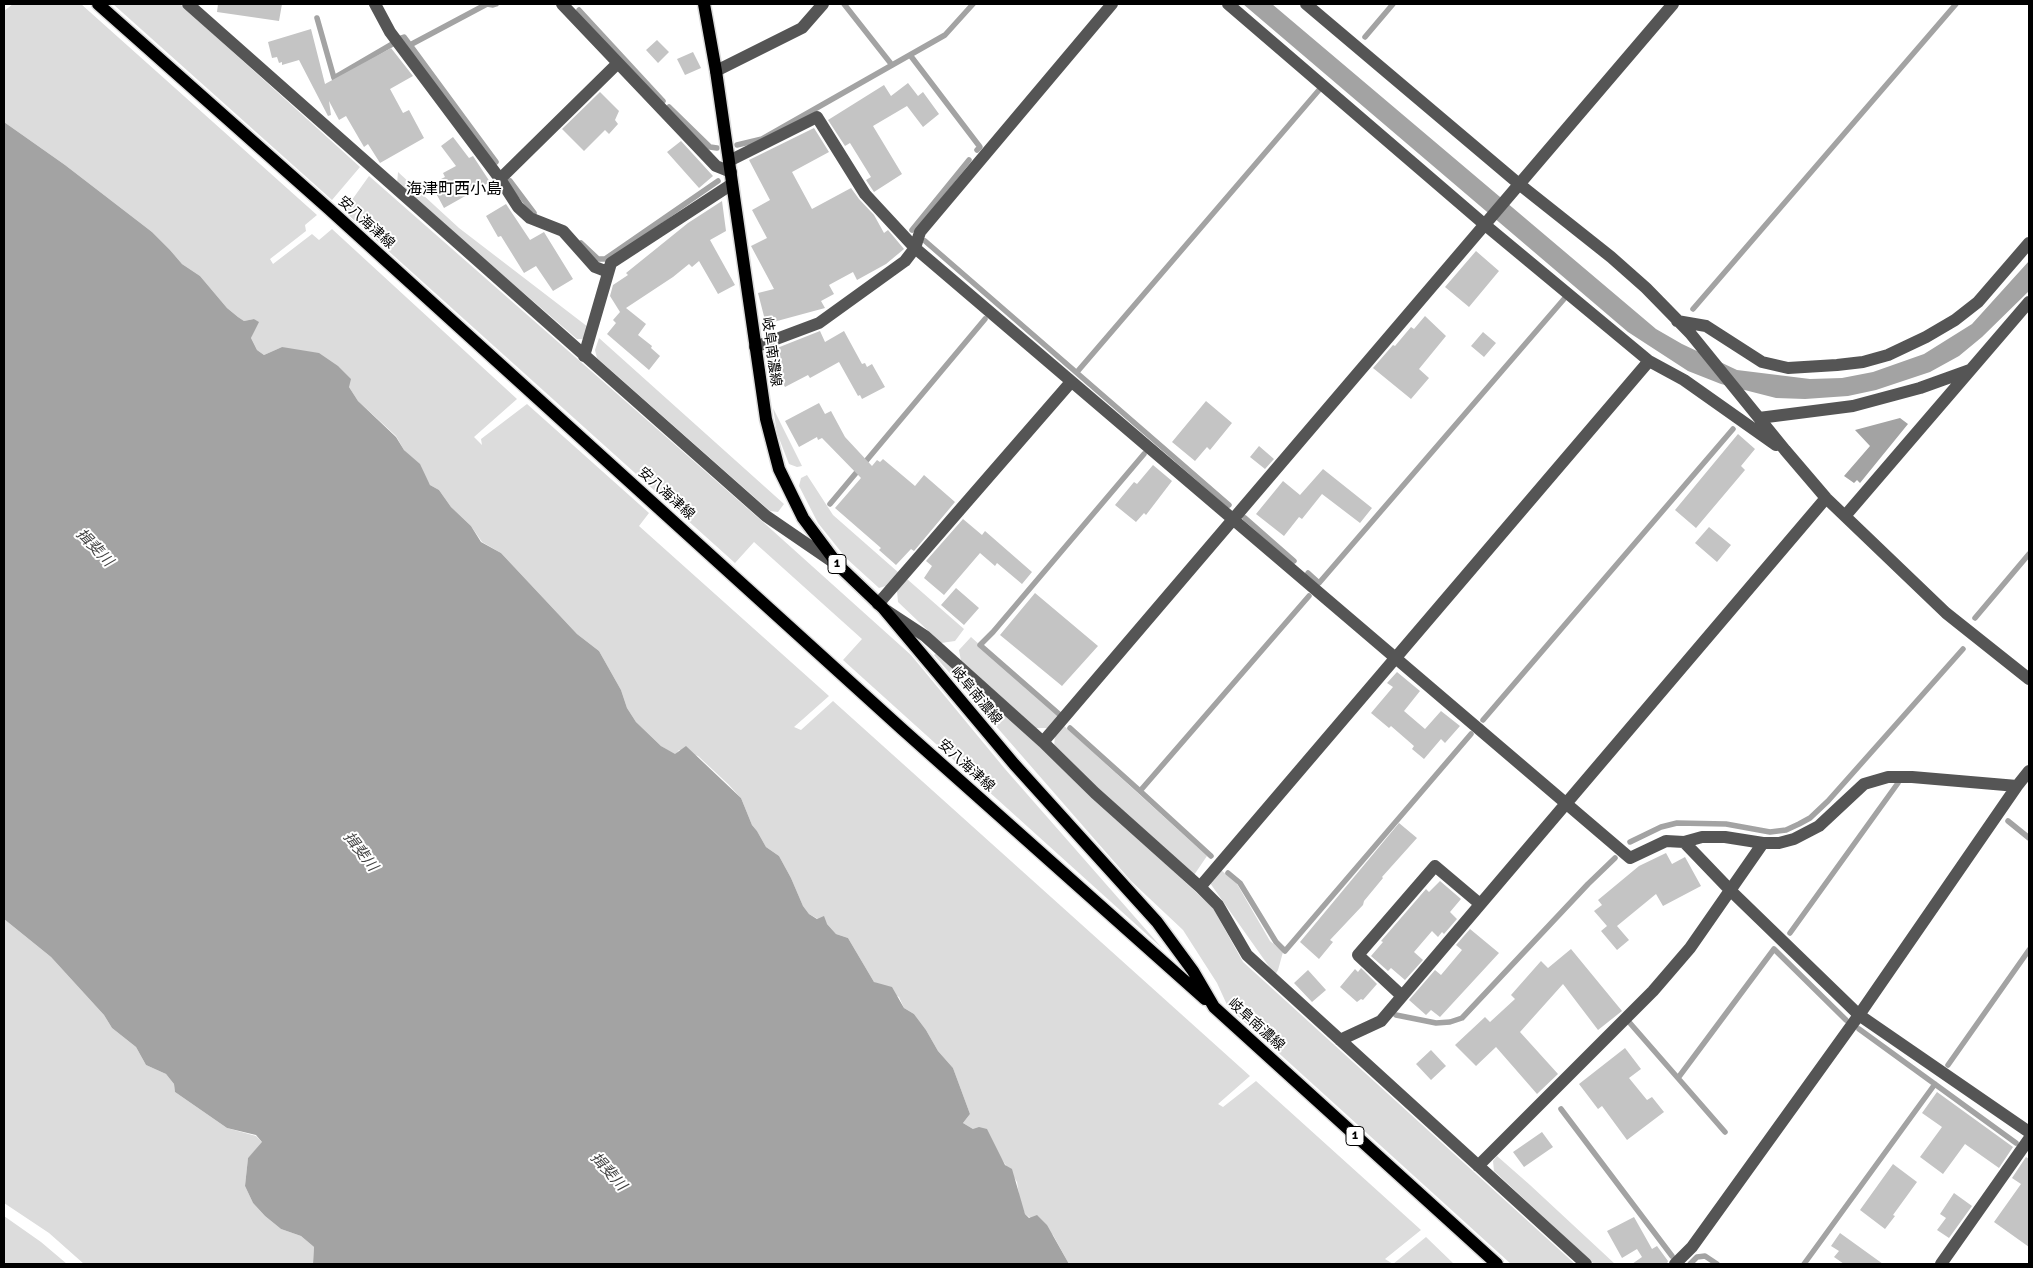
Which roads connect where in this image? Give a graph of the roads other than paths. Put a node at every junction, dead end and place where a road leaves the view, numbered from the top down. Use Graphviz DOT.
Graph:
graph roads {
  1 [pos="98,4"];
  2 [pos="188,4"];
  3 [pos="375,4"];
  4 [pos="562,4"];
  5 [pos="704,4"];
  6 [pos="823,4"];
  7 [pos="1112,4"];
  8 [pos="1228,4"];
  9 [pos="1306,4"];
  10 [pos="1673,4"];
  11 [pos="618,63"];
  12 [pos="716,71"];
  13 [pos="730,172"];
  14 [pos="500,178"];
  15 [pos="1515,188"];
  16 [pos="1487,221"];
  17 [pos="2029,243"];
  18 [pos="915,248"];
  19 [pos="608,272"];
  20 [pos="2029,302"];
  21 [pos="1677,321"];
  22 [pos="755,347"];
  23 [pos="584,356"];
  24 [pos="1649,362"];
  25 [pos="1971,370"];
  26 [pos="1072,382"];
  27 [pos="1759,418"];
  28 [pos="1784,450"];
  29 [pos="1826,498"];
  30 [pos="1845,516"];
  31 [pos="1234,518"];
  32 [pos="838,565"];
  33 [pos="880,606"];
  34 [pos="1394,657"];
  35 [pos="2029,679"];
  36 [pos="1043,742"];
  37 [pos="2029,771"];
  38 [pos="2017,786"];
  39 [pos="1566,803"];
  40 [pos="1684,842"];
  41 [pos="1763,843"];
  42 [pos="1200,887"];
  43 [pos="1731,891"];
  44 [pos="1480,904"];
  45 [pos="1402,996"];
  46 [pos="1214,1007"];
  47 [pos="1859,1015"];
  48 [pos="1340,1040"];
  49 [pos="2029,1132"];
  50 [pos="2029,1139"];
  51 [pos="1478,1166"];
  52 [pos="1497,1264"];
  53 [pos="1586,1264"];
  54 [pos="1674,1264"];
  55 [pos="1941,1264"];
  1 -- 46 [label="main road, 安八海津線"];
  2 -- 23 [label="street"];
  3 -- 14 [label="street"];
  4 -- 11 [label="street"];
  5 -- 12 [label="main road, 岐阜南濃線 / 1"];
  6 -- 12 [label="street"];
  7 -- 18 [label="street"];
  8 -- 16 [label="street"];
  9 -- 15 [label="street"];
  10 -- 15 [label="street"];
  11 -- 13 [label="street"];
  11 -- 14 [label="street"];
  12 -- 13 [label="main road, 岐阜南濃線 / 1"];
  13 -- 18 [label="street"];
  13 -- 19 [label="street"];
  13 -- 22 [label="main road, 岐阜南濃線 / 1"];
  14 -- 19 [label="street"];
  15 -- 16 [label="street"];
  15 -- 21 [label="street"];
  16 -- 24 [label="street"];
  16 -- 31 [label="street"];
  17 -- 21 [label="street"];
  18 -- 22 [label="street"];
  18 -- 26 [label="street"];
  19 -- 23 [label="street"];
  20 -- 25 [label="street"];
  21 -- 27 [label="street"];
  22 -- 32 [label="main road, 岐阜南濃線 / 1"];
  23 -- 32 [label="street"];
  24 -- 28 [label="street"];
  24 -- 34 [label="street"];
  25 -- 27 [label="street"];
  25 -- 30 [label="street"];
  26 -- 31 [label="street"];
  26 -- 33 [label="street"];
  27 -- 28 [label="street"];
  28 -- 29 [label="street"];
  29 -- 30 [label="street"];
  29 -- 39 [label="street"];
  30 -- 35 [label="street"];
  31 -- 34 [label="street"];
  31 -- 36 [label="street"];
  32 -- 33 [label="main road, 岐阜南濃線 / 1"];
  33 -- 36 [label="street"];
  33 -- 46 [label="main road, 岐阜南濃線 / 1"];
  34 -- 39 [label="street"];
  34 -- 42 [label="street"];
  36 -- 42 [label="street"];
  37 -- 38 [label="street"];
  38 -- 41 [label="street"];
  38 -- 47 [label="street"];
  39 -- 40 [label="street"];
  39 -- 44 [label="street"];
  40 -- 41 [label="street"];
  40 -- 43 [label="street"];
  41 -- 43 [label="street"];
  42 -- 48 [label="street"];
  43 -- 47 [label="street"];
  43 -- 51 [label="street"];
  44 -- 45 [label="street"];
  44 -- 45 [label="street"];
  45 -- 48 [label="street"];
  46 -- 52 [label="main road, 岐阜南濃線 / 1"];
  47 -- 49 [label="street"];
  47 -- 54 [label="street"];
  48 -- 51 [label="street"];
  50 -- 55 [label="street"];
  51 -- 53 [label="street"];
}
